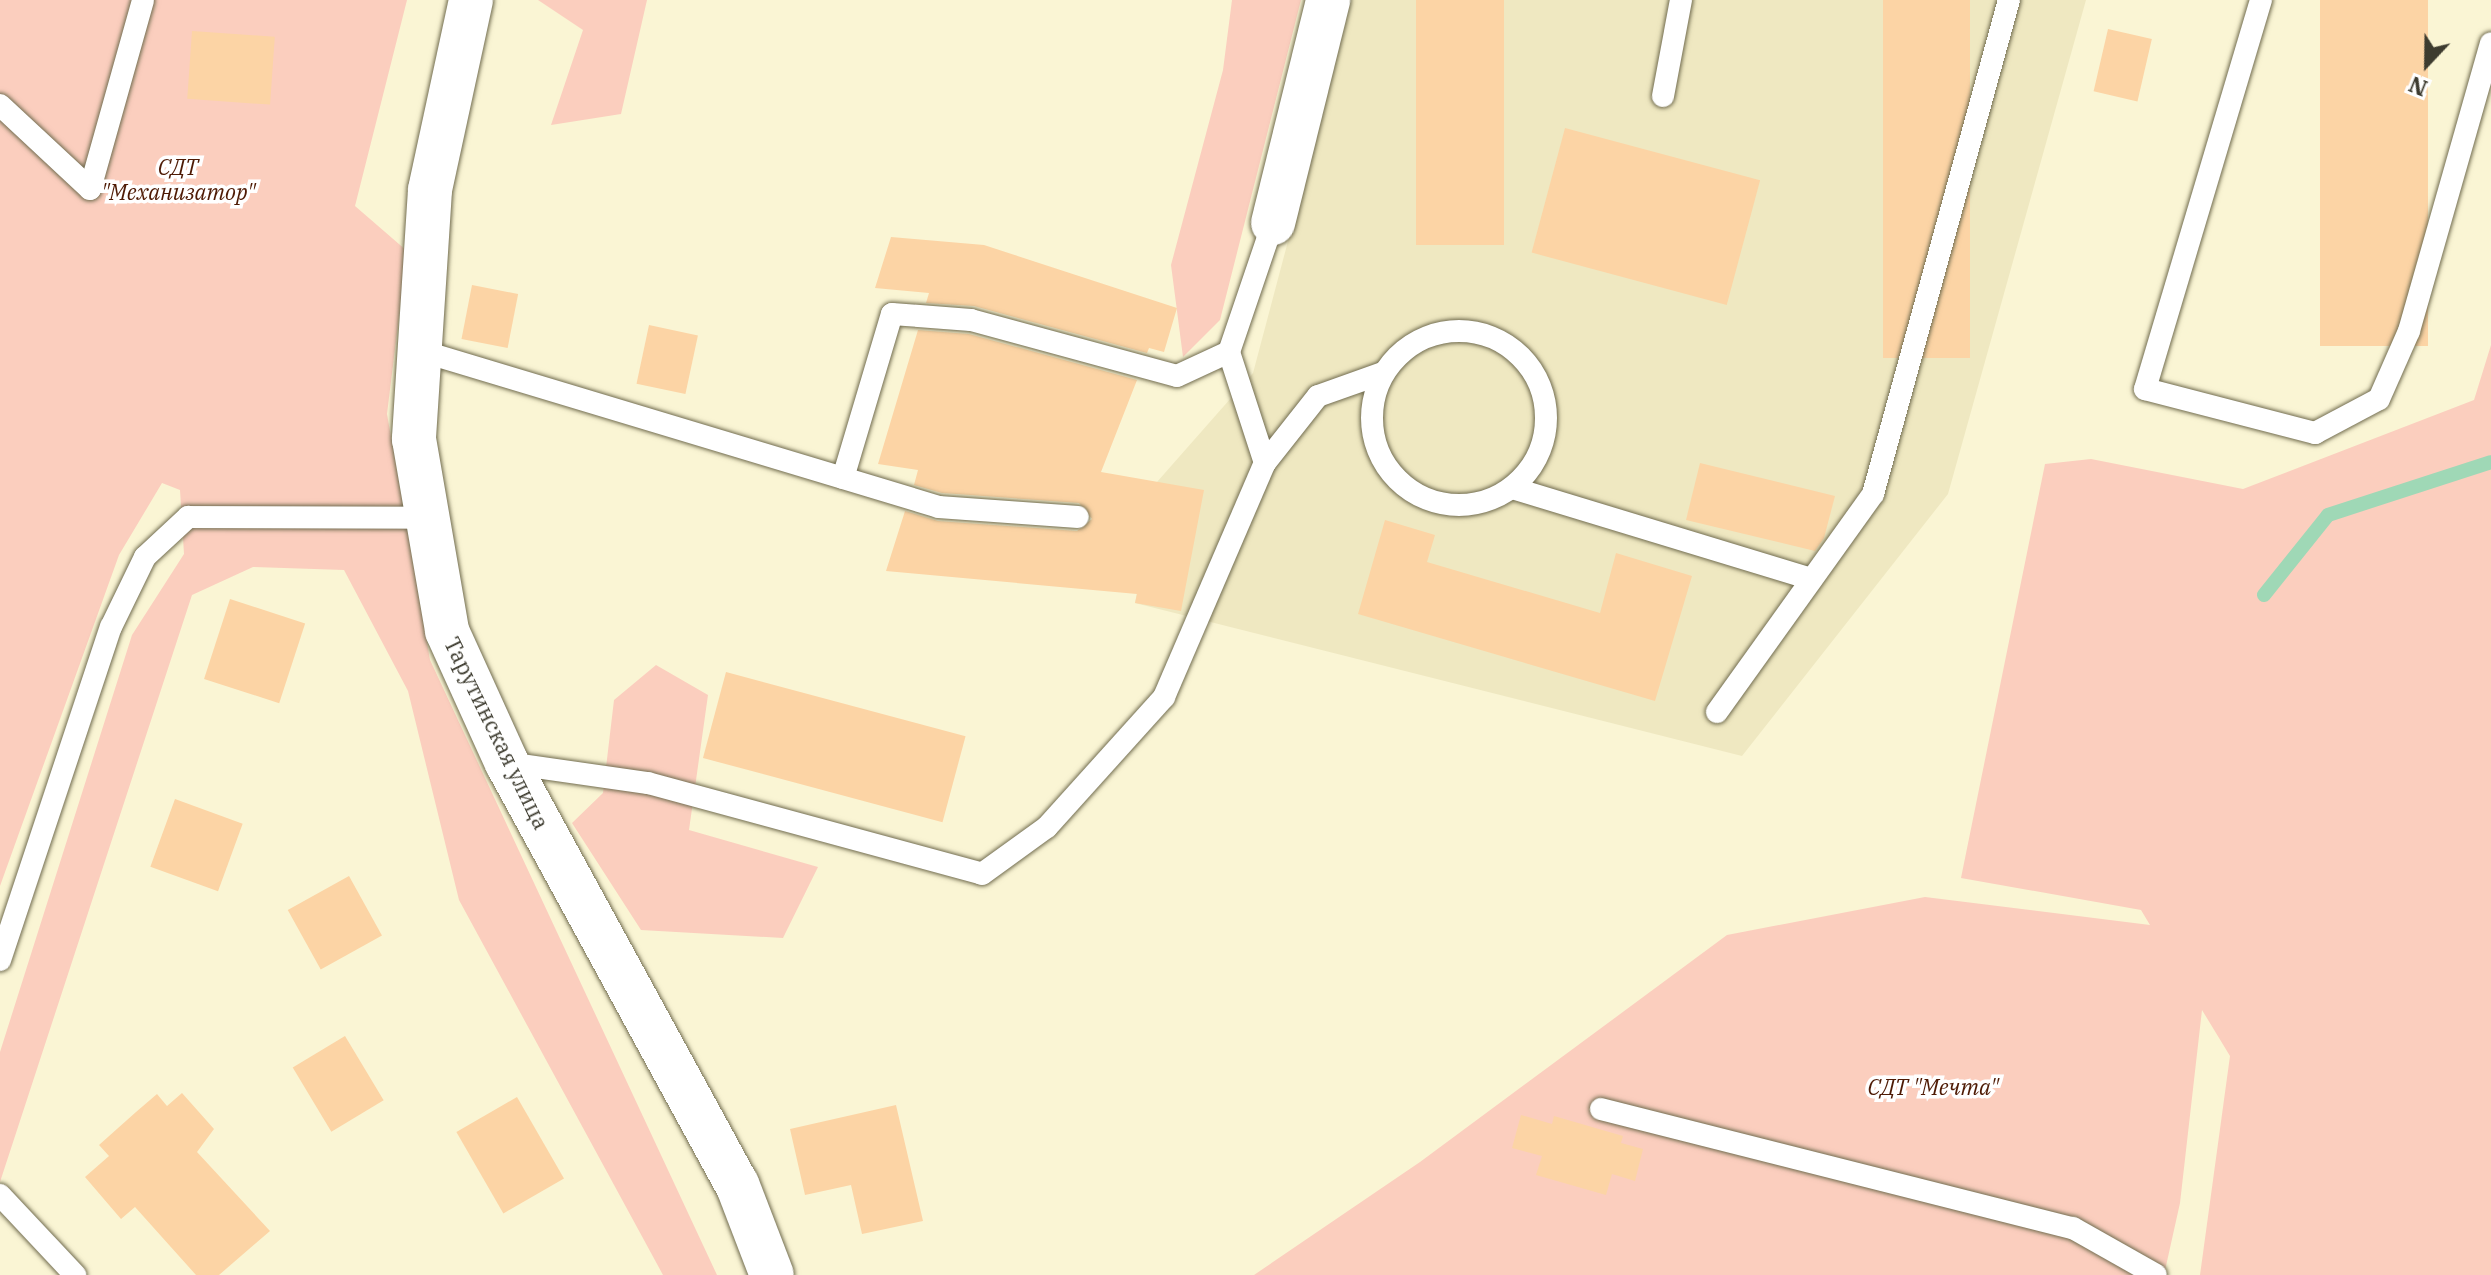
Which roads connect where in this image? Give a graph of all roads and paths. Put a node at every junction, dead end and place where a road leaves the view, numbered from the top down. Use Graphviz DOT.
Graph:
graph roads {
  1 [pos="143,0"];
  2 [pos="471,0"];
  3 [pos="1328,0"];
  4 [pos="1681,0"];
  5 [pos="2009,0"];
  6 [pos="2261,0"];
  7 [pos="2491,43"];
  8 [pos="1663,96"];
  9 [pos="0,105"];
  10 [pos="1273,223"];
  11 [pos="418,350"];
  12 [pos="1229,352"];
  13 [pos="1383,373"];
  14 [pos="1265,463"];
  15 [pos="843,478"];
  16 [pos="1512,488"];
  17 [pos="1078,517"];
  18 [pos="425,518"];
  19 [pos="1812,579"];
  20 [pos="1717,712"];
  21 [pos="507,763"];
  22 [pos="0,960"];
  23 [pos="1601,1109"];
  24 [pos="0,1195"];
  25 [pos="75,1275"];
  26 [pos="772,1275"];
  27 [pos="2156,1275"];
  1 -- 9 [label="lane"];
  2 -- 11 [label="street, Тарутинская улица"];
  3 -- 10 [label="street"];
  4 -- 8 [label="lane"];
  5 -- 19 [label="lane"];
  6 -- 7 [label="lane"];
  10 -- 12 [label="lane"];
  11 -- 15 [label="lane"];
  11 -- 18 [label="street, Тарутинская улица"];
  12 -- 14 [label="lane"];
  12 -- 15 [label="lane"];
  13 -- 14 [label="lane"];
  13 -- 16 [label="lane"];
  13 -- 16 [label="lane"];
  14 -- 21 [label="lane"];
  15 -- 17 [label="lane"];
  16 -- 19 [label="lane"];
  18 -- 21 [label="street, Тарутинская улица"];
  18 -- 22 [label="lane"];
  19 -- 20 [label="lane"];
  21 -- 26 [label="street, Тарутинская улица"];
  23 -- 27 [label="lane"];
  24 -- 25 [label="lane"];
}
